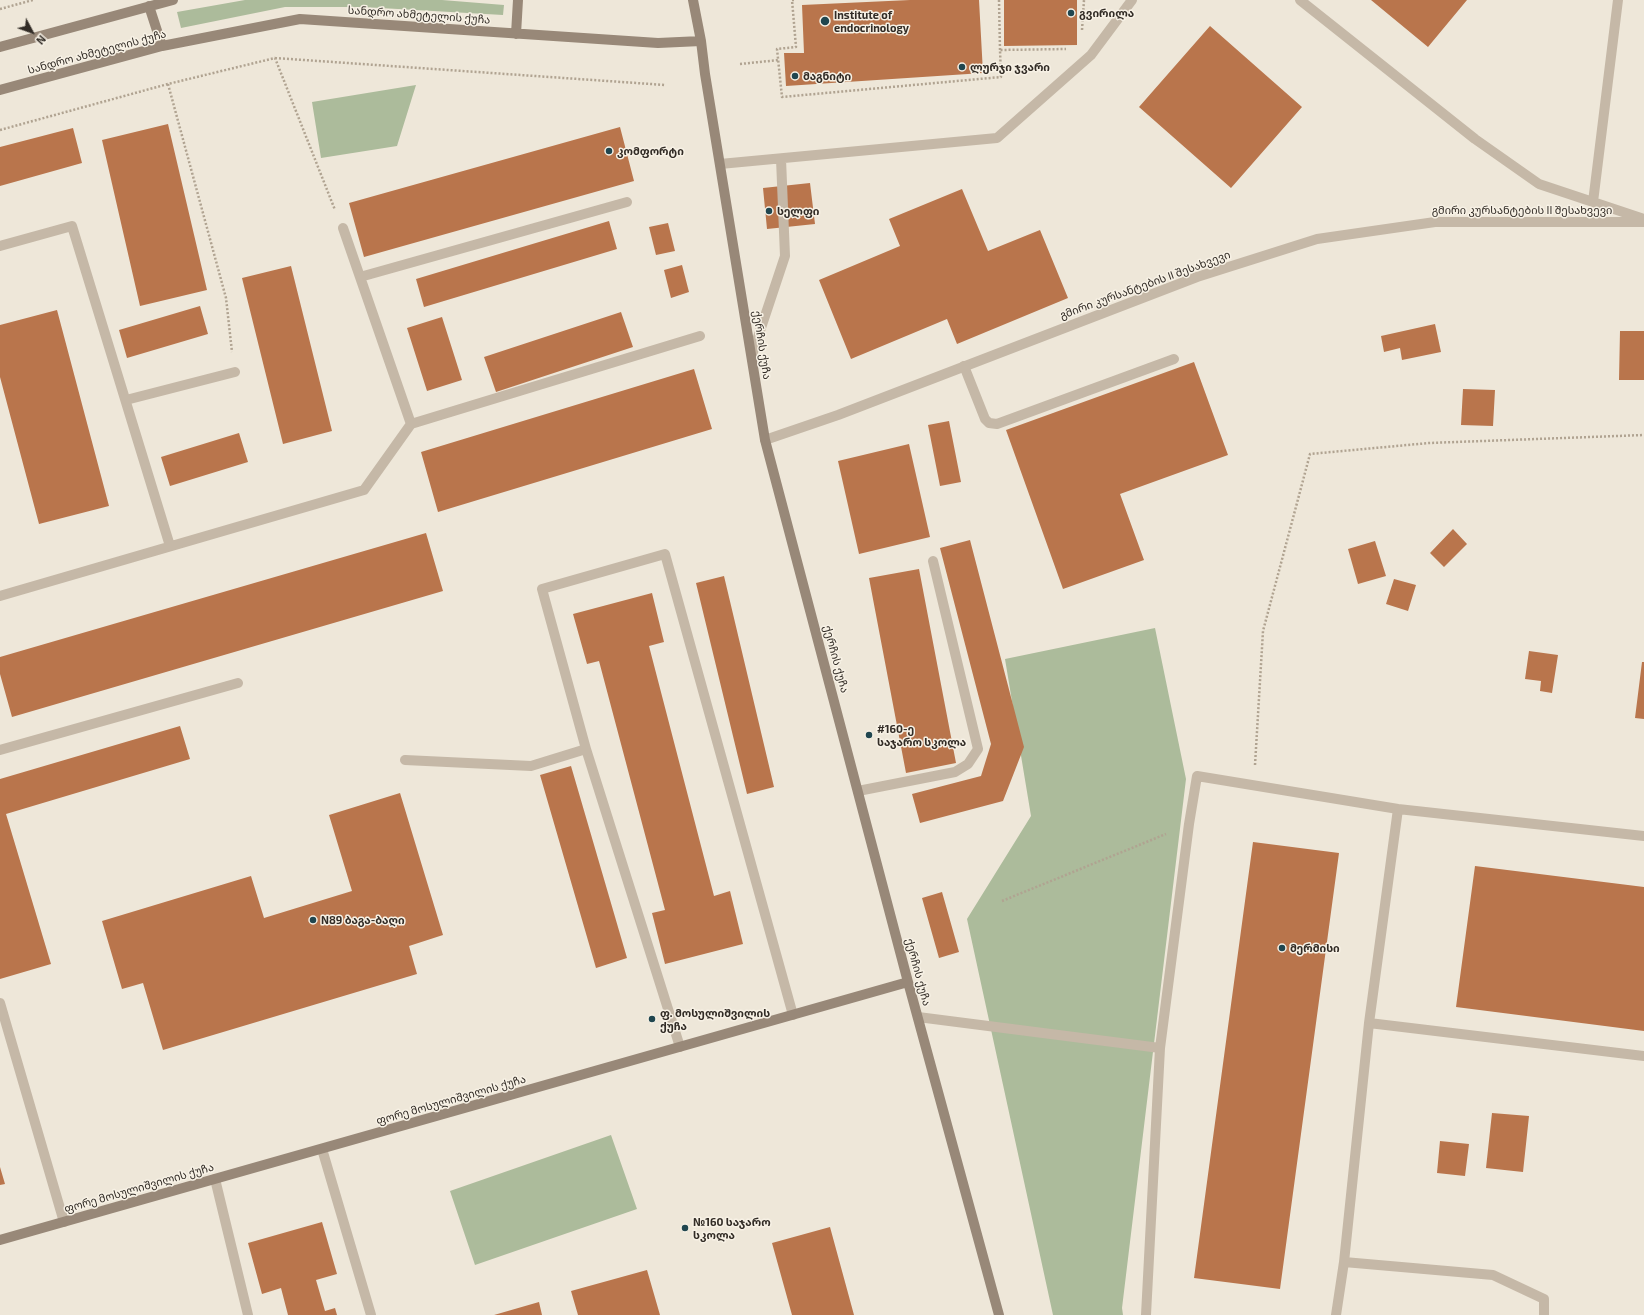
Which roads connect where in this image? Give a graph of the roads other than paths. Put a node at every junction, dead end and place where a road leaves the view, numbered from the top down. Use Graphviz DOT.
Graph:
graph roads {
  1 [pos="173,0"];
  2 [pos="518,0"];
  3 [pos="693,0"];
  4 [pos="1132,0"];
  5 [pos="1300,0"];
  6 [pos="1618,0"];
  7 [pos="149,6"];
  8 [pos="516,34"];
  9 [pos="701,41"];
  10 [pos="162,46"];
  11 [pos="0,47"];
  12 [pos="0,90"];
  13 [pos="781,159"];
  14 [pos="720,164"];
  15 [pos="627,202"];
  16 [pos="1593,202"];
  17 [pos="1644,218"];
  18 [pos="1644,222"];
  19 [pos="343,228"];
  20 [pos="0,246"];
  21 [pos="360,277"];
  22 [pos="700,336"];
  23 [pos="752,355"];
  24 [pos="1174,359"];
  25 [pos="964,366"];
  26 [pos="235,372"];
  27 [pos="126,400"];
  28 [pos="411,424"];
  29 [pos="765,440"];
  30 [pos="170,546"];
  31 [pos="933,561"];
  32 [pos="0,596"];
  33 [pos="238,683"];
  34 [pos="586,749"];
  35 [pos="0,750"];
  36 [pos="405,760"];
  37 [pos="858,791"];
  38 [pos="1398,809"];
  39 [pos="1644,836"];
  40 [pos="908,982"];
  41 [pos="0,1003"];
  42 [pos="793,1015"];
  43 [pos="918,1018"];
  44 [pos="1369,1023"];
  45 [pos="680,1047"];
  46 [pos="1160,1048"];
  47 [pos="1644,1056"];
  48 [pos="322,1149"];
  49 [pos="215,1179"];
  50 [pos="64,1222"];
  51 [pos="0,1240"];
  52 [pos="1344,1262"];
  53 [pos="248,1315"];
  54 [pos="371,1315"];
  55 [pos="999,1315"];
  56 [pos="1146,1315"];
  57 [pos="1336,1315"];
  58 [pos="1544,1315"];
  1 -- 7 [label="main road"];
  2 -- 8 [label="main road"];
  3 -- 9 [label="main road, ქერჩის ქუჩა"];
  4 -- 13 [label="street"];
  5 -- 16 [label="street"];
  6 -- 16 [label="street"];
  7 -- 10 [label="main road"];
  7 -- 11 [label="main road"];
  8 -- 9 [label="main road, სანდრო ახმეტელის ქუჩა"];
  8 -- 10 [label="main road, სანდრო ახმეტელის ქუჩა"];
  9 -- 14 [label="main road, ქერჩის ქუჩა"];
  10 -- 12 [label="main road, სანდრო ახმეტელის ქუჩა"];
  13 -- 14 [label="street"];
  13 -- 23 [label="street"];
  14 -- 23 [label="main road, ქერჩის ქუჩა"];
  15 -- 21 [label="street"];
  16 -- 17 [label="street"];
  18 -- 25 [label="street, გმირი კურსანტების II შესახვევი"];
  19 -- 21 [label="street"];
  20 -- 27 [label="street"];
  21 -- 28 [label="street"];
  22 -- 28 [label="street"];
  23 -- 29 [label="main road, ქერჩის ქუჩა"];
  24 -- 25 [label="street"];
  25 -- 29 [label="street, გმირი კურსანტების II შესახვევი"];
  26 -- 27 [label="street"];
  27 -- 30 [label="street"];
  28 -- 30 [label="street"];
  29 -- 37 [label="main road, ქერჩის ქუჩა"];
  30 -- 32 [label="street"];
  31 -- 37 [label="street"];
  33 -- 35 [label="street"];
  34 -- 36 [label="street"];
  34 -- 42 [label="street"];
  34 -- 45 [label="street"];
  37 -- 40 [label="main road, ქერჩის ქუჩა"];
  38 -- 39 [label="street"];
  38 -- 44 [label="street"];
  38 -- 46 [label="street"];
  40 -- 42 [label="main road, ფორე მოსულიშვილის ქუჩა"];
  40 -- 43 [label="main road, ქერჩის ქუჩა"];
  41 -- 50 [label="street"];
  42 -- 45 [label="main road, ფორე მოსულიშვილის ქუჩა"];
  43 -- 46 [label="street"];
  43 -- 55 [label="main road, ქერჩის ქუჩა"];
  44 -- 47 [label="street"];
  44 -- 52 [label="street"];
  45 -- 48 [label="main road, ფორე მოსულიშვილის ქუჩა"];
  46 -- 56 [label="street"];
  48 -- 49 [label="main road, ფორე მოსულიშვილის ქუჩა"];
  48 -- 54 [label="street"];
  49 -- 50 [label="main road, ფორე მოსულიშვილის ქუჩა"];
  49 -- 53 [label="street"];
  50 -- 51 [label="main road, ფორე მოსულიშვილის ქუჩა"];
  52 -- 57 [label="street"];
  52 -- 58 [label="street"];
}
